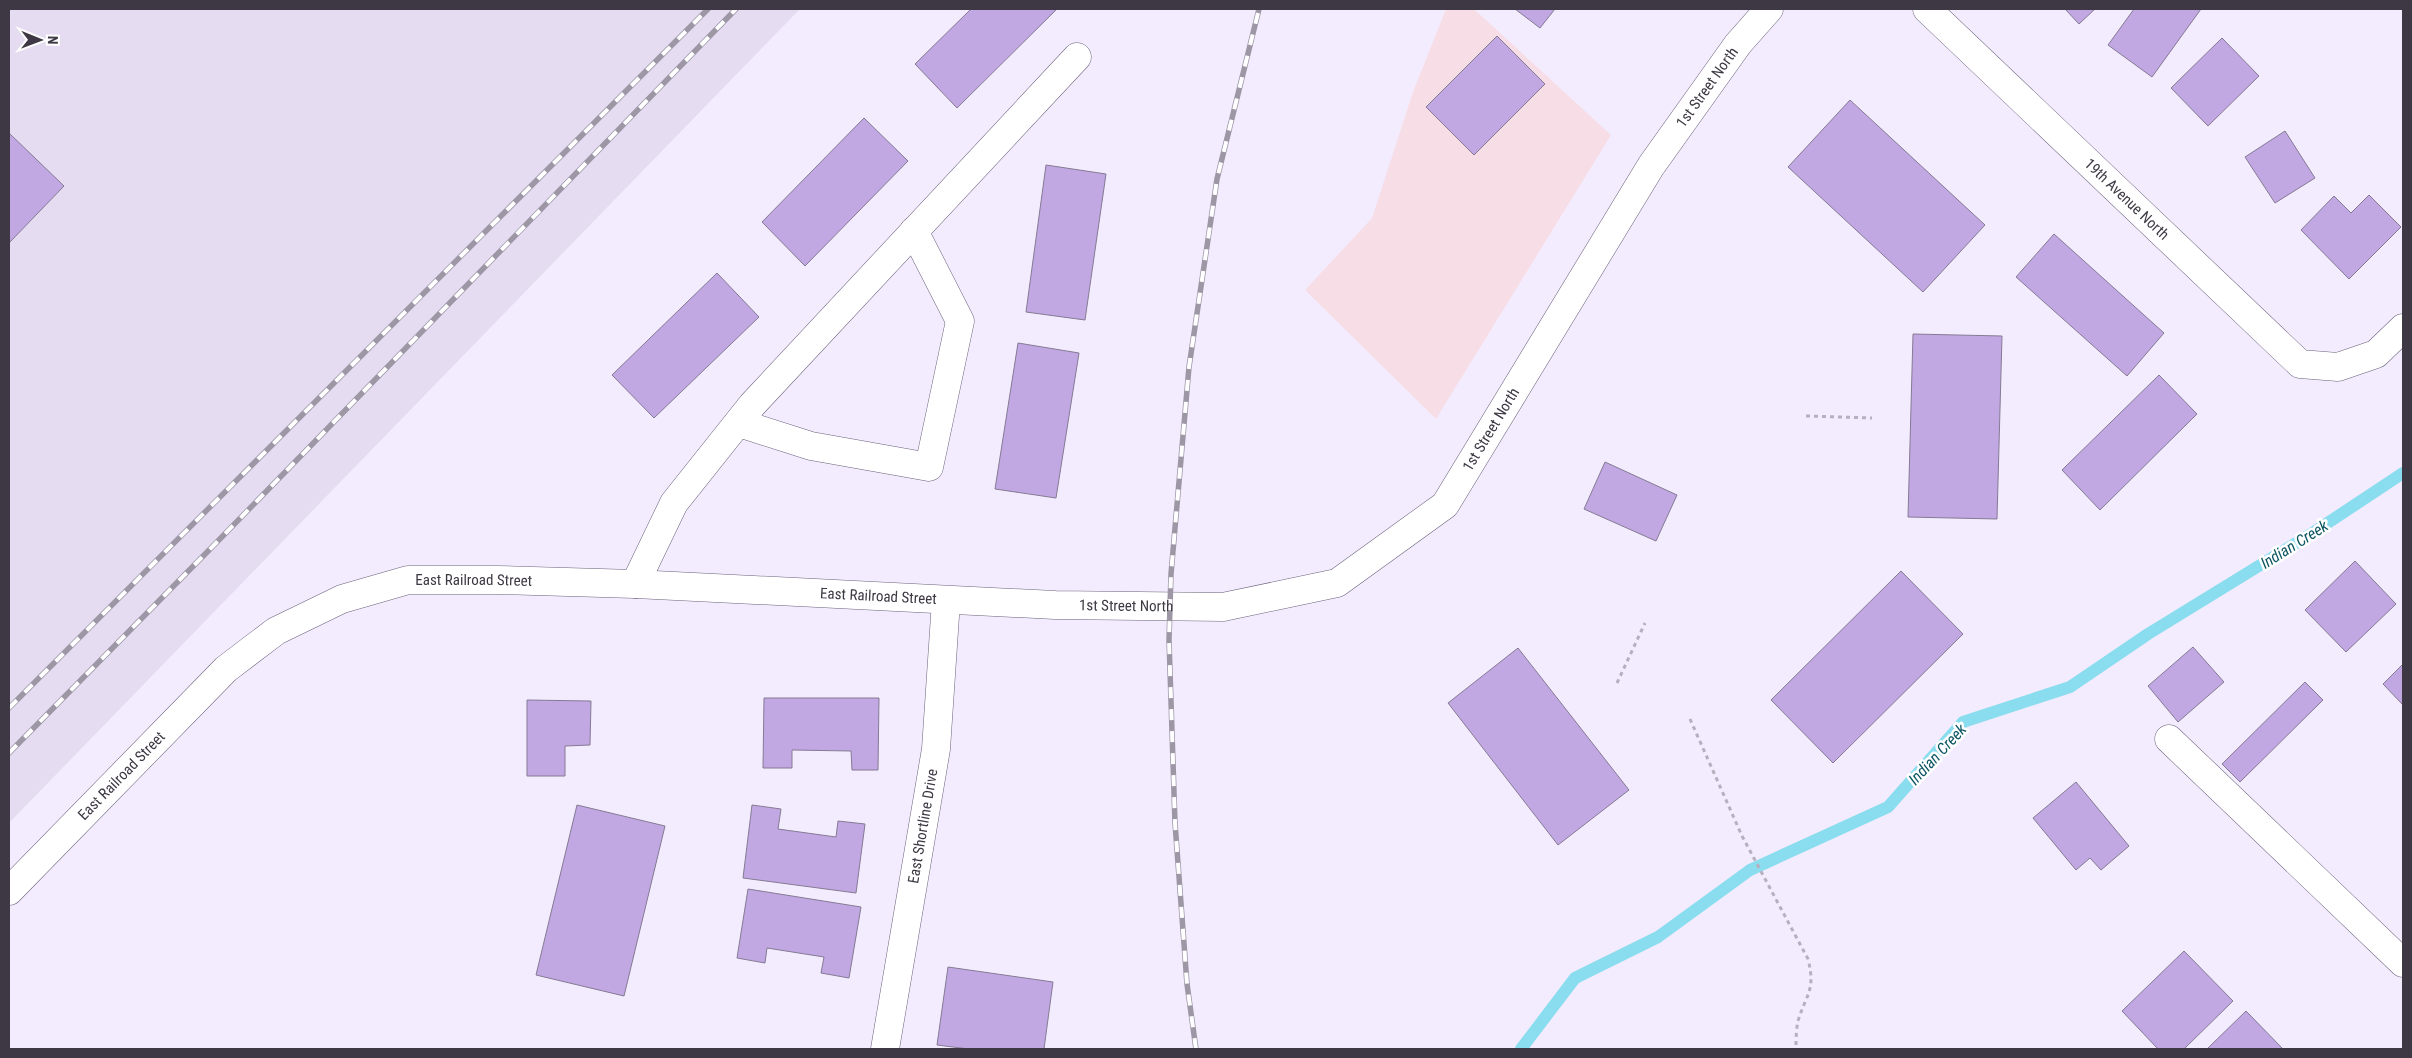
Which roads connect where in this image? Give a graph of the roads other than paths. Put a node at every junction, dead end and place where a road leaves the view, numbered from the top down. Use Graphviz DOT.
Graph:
graph roads {
  1 [pos="1769,9"];
  2 [pos="1927,9"];
  3 [pos="1077,56"];
  4 [pos="914,231"];
  5 [pos="2403,328"];
  6 [pos="739,422"];
  7 [pos="635,584"];
  8 [pos="946,601"];
  9 [pos="1055,605"];
  10 [pos="2169,739"];
  11 [pos="9,891"];
  12 [pos="2403,963"];
  13 [pos="885,1049"];
  1 -- 9 [label="street, 1st Street North"];
  2 -- 5 [label="street, 19th Avenue North"];
  3 -- 4 [label="street"];
  4 -- 6 [label="street"];
  4 -- 6 [label="street"];
  6 -- 7 [label="street"];
  7 -- 8 [label="street, East Railroad Street"];
  7 -- 11 [label="street, East Railroad Street"];
  8 -- 9 [label="street, East Railroad Street"];
  8 -- 13 [label="street, East Shortline Drive"];
  10 -- 12 [label="street"];
}
